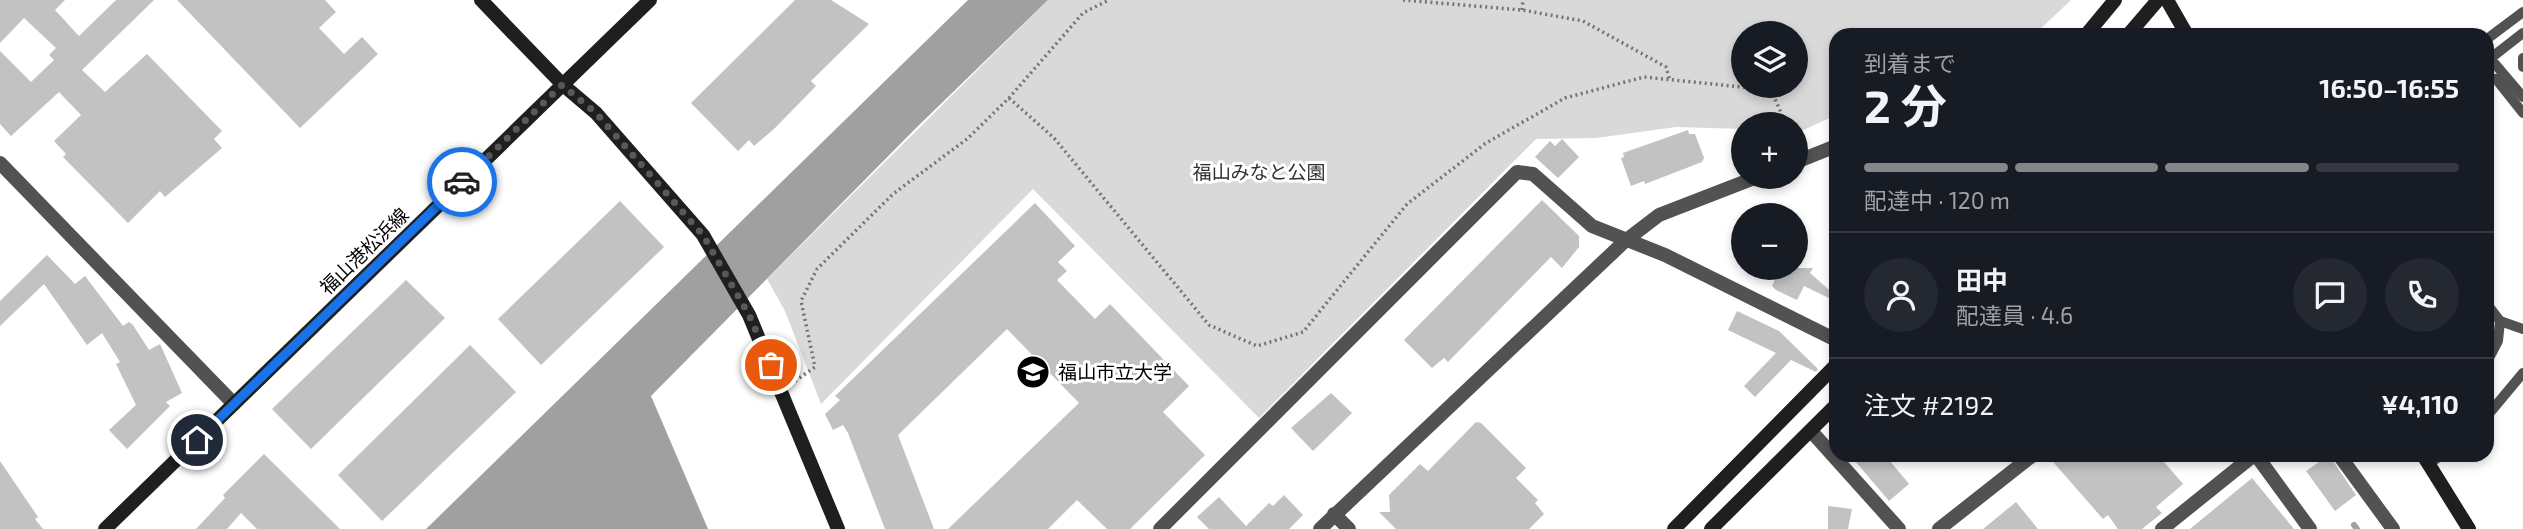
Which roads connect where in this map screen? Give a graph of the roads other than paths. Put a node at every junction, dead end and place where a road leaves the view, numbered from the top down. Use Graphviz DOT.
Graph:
graph roads {
  1 [pos="481,0"];
  2 [pos="650,0"];
  3 [pos="2116,0"];
  4 [pos="2158,0"];
  5 [pos="2167,0"];
  6 [pos="2523,12"];
  7 [pos="2092,28"];
  8 [pos="2134,28"];
  9 [pos="2183,28"];
  10 [pos="2523,33"];
  11 [pos="2494,34"];
  12 [pos="2494,55"];
  13 [pos="2523,58"];
  14 [pos="2494,64"];
  15 [pos="2523,67"];
  16 [pos="2494,79"];
  17 [pos="562,85"];
  18 [pos="2523,97"];
  19 [pos="2523,113"];
  20 [pos="1829,149"];
  21 [pos="1808,157"];
  22 [pos="0,163"];
  23 [pos="1731,187"];
  24 [pos="1625,241"];
  25 [pos="2494,313"];
  26 [pos="2500,321"];
  27 [pos="2523,329"];
  28 [pos="1829,337"];
  29 [pos="2494,349"];
  30 [pos="1829,372"];
  31 [pos="2523,373"];
  32 [pos="234,404"];
  33 [pos="2494,408"];
  34 [pos="1829,412"];
  35 [pos="1811,431"];
  36 [pos="1829,451"];
  37 [pos="1839,462"];
  38 [pos="2024,462"];
  39 [pos="2246,462"];
  40 [pos="2260,462"];
  41 [pos="2344,462"];
  42 [pos="2427,462"];
  43 [pos="1334,514"];
  44 [pos="105,529"];
  45 [pos="838,529"];
  46 [pos="1160,529"];
  47 [pos="1320,529"];
  48 [pos="1349,529"];
  49 [pos="1674,529"];
  50 [pos="1711,529"];
  51 [pos="1899,529"];
  52 [pos="1939,529"];
  53 [pos="2162,529"];
  54 [pos="2310,529"];
  55 [pos="2393,529"];
  56 [pos="2469,529"];
  1 -- 17 [label="street"];
  2 -- 17 [label="street, 福山港松浜線"];
  3 -- 7 [label="street"];
  4 -- 8 [label="street"];
  5 -- 9 [label="street"];
  6 -- 11 [label="lane"];
  10 -- 12 [label="lane, bridge"];
  13 -- 15 [label="lane"];
  14 -- 18 [label="lane"];
  16 -- 19 [label="lane"];
  17 -- 32 [label="street, 福山港松浜線"];
  17 -- 45 [label="street"];
  20 -- 21 [label="street"];
  22 -- 32 [label="street"];
  23 -- 24 [label="street"];
  24 -- 28 [label="street"];
  24 -- 43 [label="street"];
  24 -- 46 [label="street"];
  25 -- 26 [label="lane"];
  26 -- 27 [label="lane"];
  26 -- 29 [label="lane"];
  30 -- 49 [label="street"];
  31 -- 33 [label="lane"];
  32 -- 44 [label="street, 福山港松浜線"];
  34 -- 35 [label="street"];
  35 -- 36 [label="street"];
  35 -- 50 [label="street"];
  37 -- 51 [label="street"];
  38 -- 52 [label="street"];
  39 -- 53 [label="street"];
  40 -- 54 [label="street"];
  41 -- 55 [label="street"];
  42 -- 56 [label="street"];
  43 -- 47 [label="street"];
  43 -- 48 [label="street"];
}
